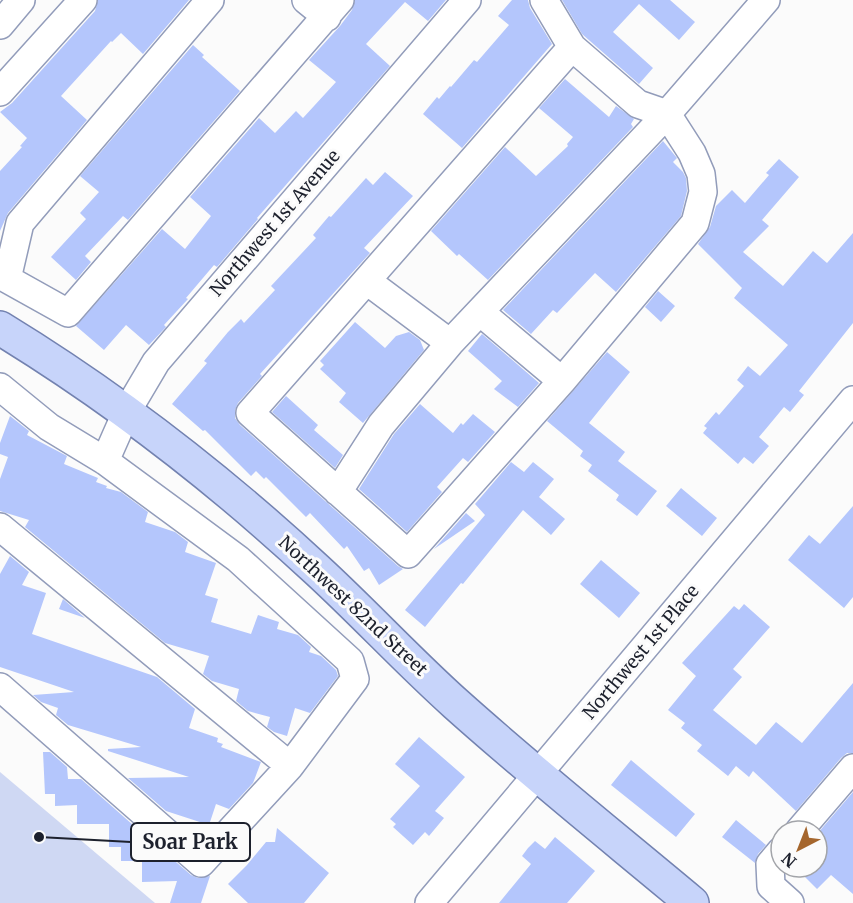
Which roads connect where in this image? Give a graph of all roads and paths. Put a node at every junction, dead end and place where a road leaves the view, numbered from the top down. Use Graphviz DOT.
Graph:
graph roads {
  1 [pos="21,0"];
  2 [pos="83,0"];
  3 [pos="210,0"];
  4 [pos="306,0"];
  5 [pos="467,0"];
  6 [pos="544,0"];
  7 [pos="766,0"];
  8 [pos="334,8"];
  9 [pos="0,25"];
  10 [pos="572,47"];
  11 [pos="0,92"];
  12 [pos="667,114"];
  13 [pos="3,277"];
  14 [pos="367,281"];
  15 [pos="480,312"];
  16 [pos="0,327"];
  17 [pos="450,343"];
  18 [pos="562,381"];
  19 [pos="0,387"];
  20 [pos="853,400"];
  21 [pos="127,411"];
  22 [pos="105,460"];
  23 [pos="338,492"];
  24 [pos="0,527"];
  25 [pos="0,687"];
  26 [pos="290,766"];
  27 [pos="853,768"];
  28 [pos="538,774"];
  29 [pos="808,819"];
  30 [pos="771,879"];
  31 [pos="429,903"];
  32 [pos="692,903"];
  33 [pos="790,903"];
  1 -- 9 [label="street"];
  2 -- 11 [label="street"];
  3 -- 13 [label="street"];
  4 -- 8 [label="street"];
  5 -- 21 [label="street, Northwest 1st Avenue"];
  6 -- 10 [label="street"];
  7 -- 12 [label="street"];
  8 -- 13 [label="street"];
  10 -- 12 [label="street"];
  10 -- 14 [label="street"];
  12 -- 15 [label="street"];
  12 -- 18 [label="street"];
  14 -- 17 [label="street"];
  14 -- 23 [label="street"];
  15 -- 17 [label="street"];
  15 -- 18 [label="street"];
  16 -- 21 [label="main road, Northwest 82nd Street"];
  17 -- 23 [label="street"];
  18 -- 23 [label="street"];
  19 -- 22 [label="street"];
  20 -- 28 [label="street, Northwest 1st Place"];
  21 -- 22 [label="street, Northwest 1st Avenue"];
  21 -- 28 [label="main road, Northwest 82nd Street"];
  22 -- 26 [label="street"];
  24 -- 26 [label="street"];
  25 -- 26 [label="street"];
  27 -- 29 [label="street"];
  28 -- 31 [label="street, Northwest 1st Place"];
  28 -- 32 [label="main road, Northwest 82nd Street"];
  30 -- 33 [label="street"];
}
